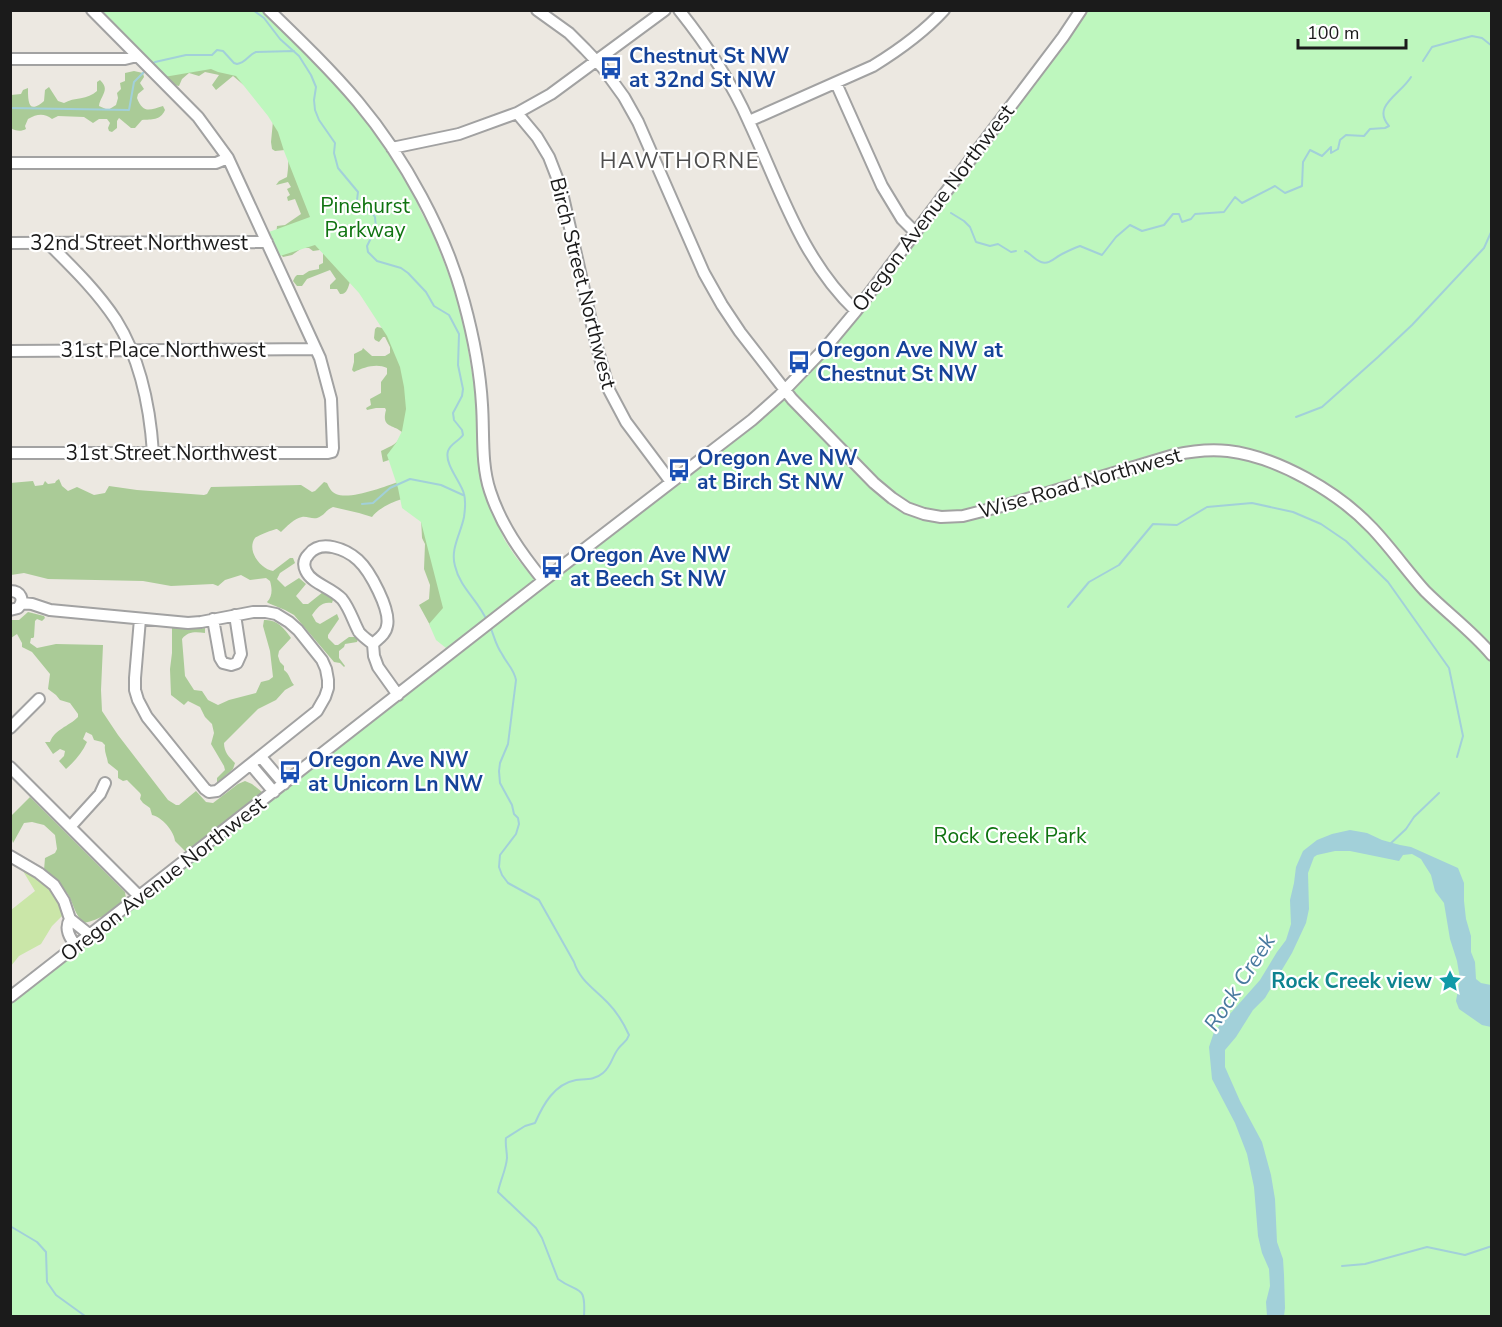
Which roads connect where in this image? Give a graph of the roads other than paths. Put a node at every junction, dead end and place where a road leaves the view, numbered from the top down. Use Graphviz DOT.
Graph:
graph roads {
  1 [pos="92,10"];
  2 [pos="269,10"];
  3 [pos="537,10"];
  4 [pos="664,10"];
  5 [pos="679,10"];
  6 [pos="944,10"];
  7 [pos="1081,10"];
  8 [pos="137,56"];
  9 [pos="10,59"];
  10 [pos="596,60"];
  11 [pos="836,83"];
  12 [pos="517,112"];
  13 [pos="749,121"];
  14 [pos="392,148"];
  15 [pos="228,158"];
  16 [pos="10,163"];
  17 [pos="915,232"];
  18 [pos="267,242"];
  19 [pos="10,243"];
  20 [pos="48,243"];
  21 [pos="856,311"];
  22 [pos="316,349"];
  23 [pos="10,351"];
  24 [pos="132,351"];
  25 [pos="785,390"];
  26 [pos="10,453"];
  27 [pos="153,453"];
  28 [pos="671,482"];
  29 [pos="543,580"];
  30 [pos="10,591"];
  31 [pos="22,603"];
  32 [pos="10,610"];
  33 [pos="235,615"];
  34 [pos="140,619"];
  35 [pos="213,619"];
  36 [pos="373,644"];
  37 [pos="1491,655"];
  38 [pos="398,695"];
  39 [pos="39,699"];
  40 [pos="10,728"];
  41 [pos="261,757"];
  42 [pos="251,765"];
  43 [pos="10,768"];
  44 [pos="105,783"];
  45 [pos="284,784"];
  46 [pos="274,792"];
  47 [pos="70,827"];
  48 [pos="10,856"];
  49 [pos="139,896"];
  50 [pos="70,919"];
  51 [pos="90,935"];
  52 [pos="76,946"];
  53 [pos="10,997"];
  1 -- 8 [label="street"];
  2 -- 14 [label="street"];
  3 -- 10 [label="street, Wise Road Northwest"];
  4 -- 10 [label="street"];
  5 -- 13 [label="street"];
  6 -- 11 [label="street"];
  7 -- 17 [label="street, Oregon Avenue Northwest"];
  8 -- 9 [label="street"];
  8 -- 15 [label="street"];
  10 -- 12 [label="street"];
  10 -- 25 [label="street, Wise Road Northwest"];
  11 -- 13 [label="street"];
  11 -- 17 [label="street"];
  12 -- 14 [label="street"];
  12 -- 28 [label="street, Birch Street Northwest"];
  13 -- 21 [label="street"];
  14 -- 29 [label="street"];
  15 -- 16 [label="street"];
  15 -- 18 [label="street"];
  17 -- 21 [label="street, Oregon Avenue Northwest"];
  18 -- 20 [label="street, 32nd Street Northwest"];
  18 -- 22 [label="street"];
  19 -- 20 [label="street, 32nd Street Northwest"];
  20 -- 24 [label="street"];
  21 -- 25 [label="street, Oregon Avenue Northwest"];
  22 -- 24 [label="street, 31st Place Northwest"];
  22 -- 27 [label="street, 31st Street Northwest"];
  23 -- 24 [label="street, 31st Place Northwest"];
  24 -- 27 [label="street"];
  25 -- 28 [label="street, Oregon Avenue Northwest"];
  25 -- 37 [label="street, Wise Road Northwest"];
  26 -- 27 [label="street, 31st Street Northwest"];
  28 -- 29 [label="street, Oregon Avenue Northwest"];
  29 -- 38 [label="street, Oregon Avenue Northwest"];
  30 -- 31 [label="street"];
  31 -- 32 [label="street"];
  31 -- 34 [label="street"];
  33 -- 35 [label="street"];
  33 -- 35 [label="street"];
  33 -- 41 [label="street"];
  34 -- 35 [label="street"];
  34 -- 42 [label="street"];
  36 -- 36 [label="street"];
  36 -- 38 [label="street"];
  38 -- 45 [label="street, Oregon Avenue Northwest"];
  39 -- 40 [label="street"];
  41 -- 42 [label="street"];
  41 -- 45 [label="street"];
  42 -- 46 [label="street"];
  43 -- 47 [label="street"];
  44 -- 47 [label="street"];
  45 -- 46 [label="street, Oregon Avenue Northwest"];
  46 -- 49 [label="street, Oregon Avenue Northwest"];
  47 -- 49 [label="street"];
  48 -- 50 [label="street"];
  49 -- 51 [label="street, Oregon Avenue Northwest"];
  50 -- 51 [label="street"];
  50 -- 52 [label="street"];
  51 -- 52 [label="street, Oregon Avenue Northwest"];
  52 -- 53 [label="street, Oregon Avenue Northwest"];
}
